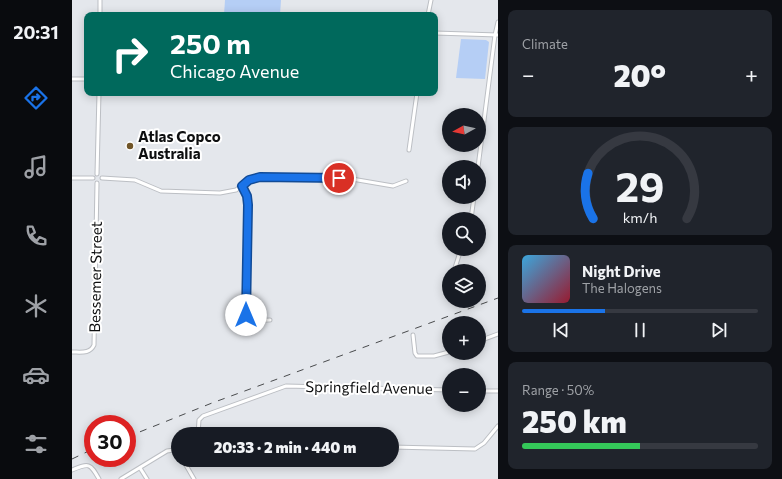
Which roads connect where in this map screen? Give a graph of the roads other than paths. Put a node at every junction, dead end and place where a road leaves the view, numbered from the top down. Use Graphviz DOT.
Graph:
graph roads {
  1 [pos="100,0"];
  2 [pos="432,0"];
  3 [pos="100,12"];
  4 [pos="429,12"];
  5 [pos="498,22"];
  6 [pos="438,33"];
  7 [pos="497,35"];
  8 [pos="72,79"];
  9 [pos="84,79"];
  10 [pos="99,96"];
  11 [pos="416,96"];
  12 [pos="409,150"];
  13 [pos="479,160"];
  14 [pos="97,174"];
  15 [pos="72,178"];
  16 [pos="93,178"];
  17 [pos="102,178"];
  18 [pos="406,182"];
  19 [pos="97,183"];
  20 [pos="242,186"];
  21 [pos="270,320"];
  22 [pos="498,334"];
  23 [pos="413,335"];
  24 [pos="486,339"];
  25 [pos="72,352"];
  26 [pos="442,354"];
  27 [pos="442,390"];
  28 [pos="486,391"];
  29 [pos="498,392"];
  30 [pos="498,426"];
  31 [pos="198,427"];
  32 [pos="399,447"];
  33 [pos="171,450"];
  34 [pos="186,467"];
  35 [pos="140,468"];
  36 [pos="72,470"];
  37 [pos="99,479"];
  38 [pos="121,479"];
  39 [pos="147,479"];
  40 [pos="194,479"];
  1 -- 3 [label="street"];
  2 -- 4 [label="street"];
  5 -- 7 [label="street"];
  6 -- 7 [label="street"];
  7 -- 13 [label="street"];
  8 -- 9 [label="street"];
  10 -- 14 [label="street"];
  11 -- 12 [label="street"];
  14 -- 16 [label="street"];
  14 -- 17 [label="street"];
  15 -- 16 [label="street"];
  16 -- 19 [label="street"];
  17 -- 19 [label="street"];
  17 -- 20 [label="street"];
  18 -- 20 [label="street"];
  19 -- 25 [label="street, Bessemer Street"];
  20 -- 21 [label="street"];
  22 -- 24 [label="street"];
  23 -- 26 [label="street"];
  27 -- 31 [label="street, Springfield Avenue"];
  28 -- 29 [label="street"];
  30 -- 32 [label="street"];
  33 -- 35 [label="street"];
  34 -- 40 [label="street"];
  35 -- 38 [label="street"];
  35 -- 39 [label="street"];
  36 -- 37 [label="street"];
}
